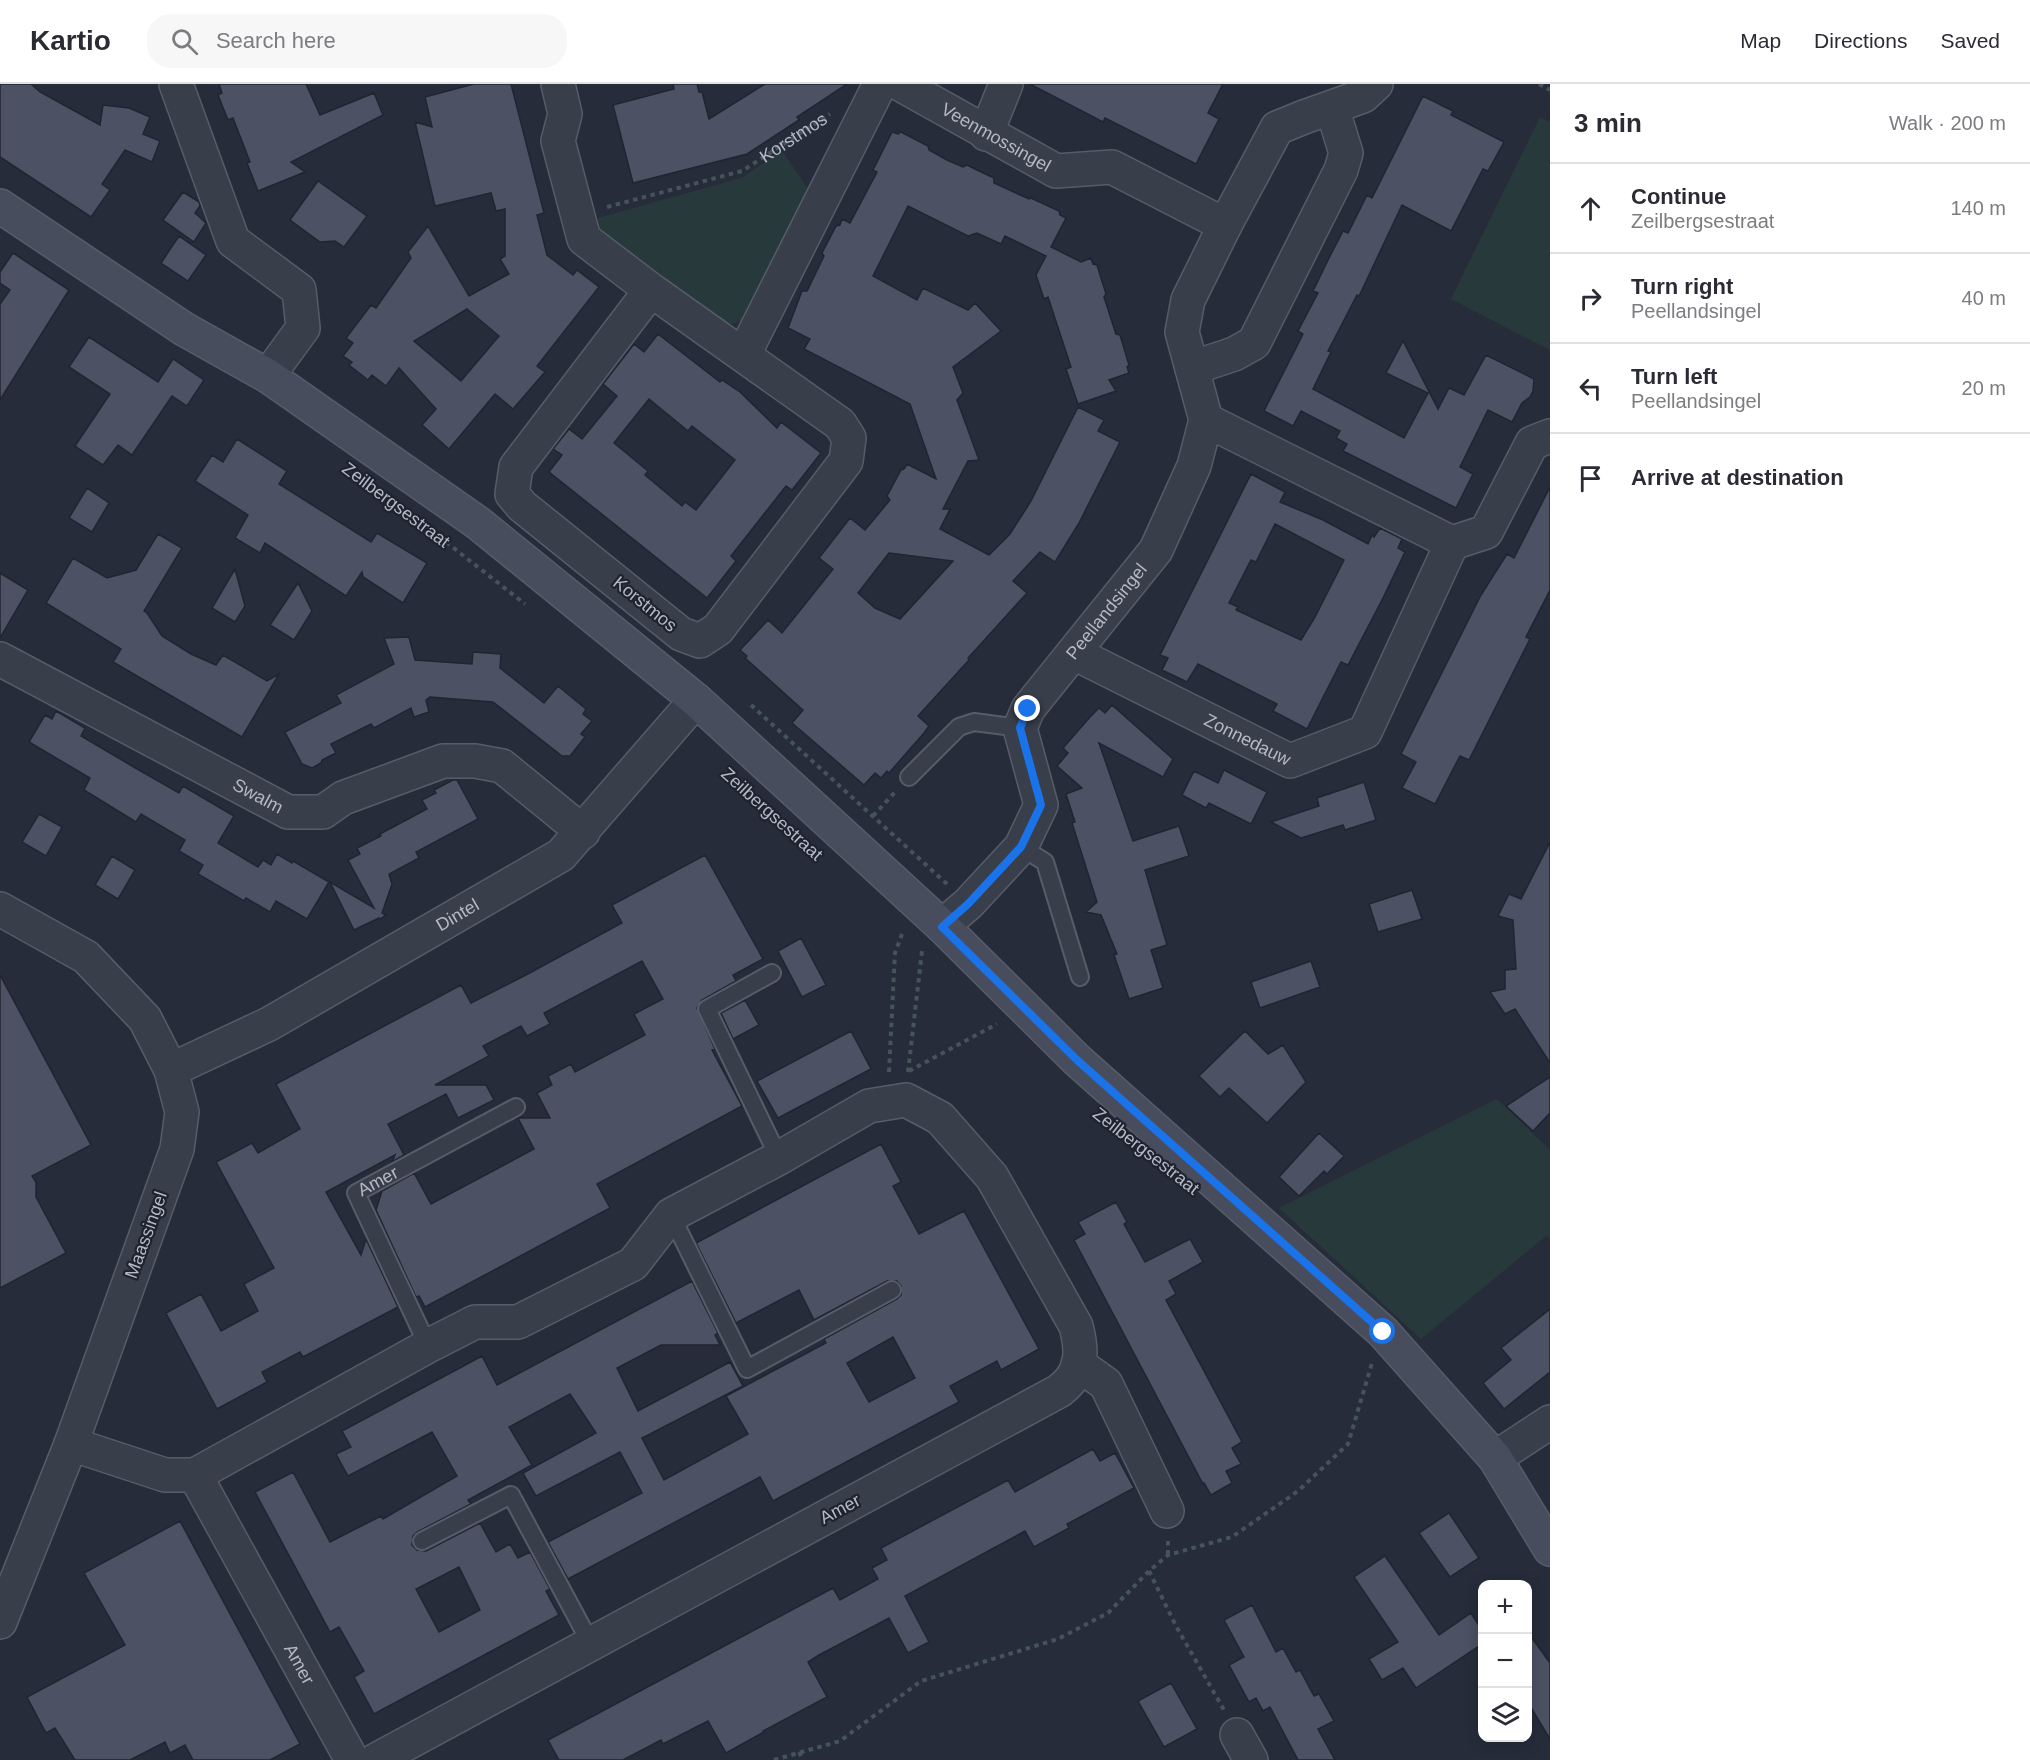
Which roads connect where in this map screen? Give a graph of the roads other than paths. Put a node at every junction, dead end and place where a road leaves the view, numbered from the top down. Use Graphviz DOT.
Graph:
graph roads {
  1 [pos="176,84"];
  2 [pos="558,84"];
  3 [pos="900,84"];
  4 [pos="1006,84"];
  5 [pos="1376,84"];
  6 [pos="874,96"];
  7 [pos="1332,108"];
  8 [pos="986,134"];
  9 [pos="0,206"];
  10 [pos="1225,225"];
  11 [pos="651,290"];
  12 [pos="744,354"];
  13 [pos="1192,368"];
  14 [pos="268,376"];
  15 [pos="1206,420"];
  16 [pos="1550,436"];
  17 [pos="1452,543"];
  18 [pos="1074,653"];
  19 [pos="0,659"];
  20 [pos="696,700"];
  21 [pos="1020,728"];
  22 [pos="909,777"];
  23 [pos="583,831"];
  24 [pos="1021,847"];
  25 [pos="0,909"];
  26 [pos="942,927"];
  27 [pos="772,973"];
  28 [pos="1080,976"];
  29 [pos="171,1070"];
  30 [pos="516,1107"];
  31 [pos="779,1158"];
  32 [pos="671,1215"];
  33 [pos="892,1290"];
  34 [pos="428,1346"];
  35 [pos="1078,1364"];
  36 [pos="1550,1422"];
  37 [pos="70,1444"];
  38 [pos="1495,1458"];
  39 [pos="195,1475"];
  40 [pos="1167,1511"];
  41 [pos="422,1541"];
  42 [pos="1550,1549"];
  43 [pos="0,1622"];
  44 [pos="591,1644"];
  45 [pos="352,1760"];
  46 [pos="376,1760"];
  1 -- 14 [label="street"];
  2 -- 11 [label="street, Korstmos"];
  3 -- 8 [label="street, Veenmossingel"];
  4 -- 8 [label="street"];
  5 -- 7 [label="street, Peellandsingel"];
  6 -- 12 [label="street, Korstmos"];
  7 -- 10 [label="street, Peellandsingel"];
  7 -- 13 [label="street"];
  8 -- 10 [label="street, Veenmossingel"];
  9 -- 14 [label="street, Zeilbergsestraat"];
  10 -- 13 [label="street, Peellandsingel"];
  11 -- 12 [label="street, Korstmos"];
  11 -- 12 [label="street, Korstmos"];
  13 -- 15 [label="street, Peellandsingel"];
  14 -- 20 [label="street, Zeilbergsestraat"];
  15 -- 17 [label="street"];
  15 -- 18 [label="street, Peellandsingel"];
  16 -- 17 [label="street"];
  17 -- 18 [label="street, Zonnedauw"];
  18 -- 21 [label="street, Peellandsingel"];
  19 -- 23 [label="street, Swalm"];
  20 -- 23 [label="street, Dintel"];
  20 -- 26 [label="street, Zeilbergsestraat"];
  21 -- 22 [label="lane"];
  21 -- 24 [label="street"];
  23 -- 29 [label="street, Dintel"];
  24 -- 26 [label="street"];
  24 -- 28 [label="lane"];
  25 -- 29 [label="street, Maassingel"];
  26 -- 38 [label="street, Zeilbergsestraat"];
  27 -- 31 [label="lane"];
  29 -- 37 [label="street, Maassingel"];
  30 -- 34 [label="lane, Amer"];
  31 -- 32 [label="street"];
  31 -- 35 [label="street"];
  32 -- 33 [label="lane"];
  32 -- 34 [label="street"];
  34 -- 39 [label="street"];
  35 -- 40 [label="street"];
  35 -- 44 [label="street, Amer"];
  36 -- 38 [label="street"];
  37 -- 39 [label="street"];
  37 -- 43 [label="street, Maassingel"];
  38 -- 42 [label="street, Zeilbergsestraat"];
  39 -- 45 [label="street, Amer"];
  41 -- 44 [label="lane"];
  44 -- 46 [label="street, Amer"];
}
